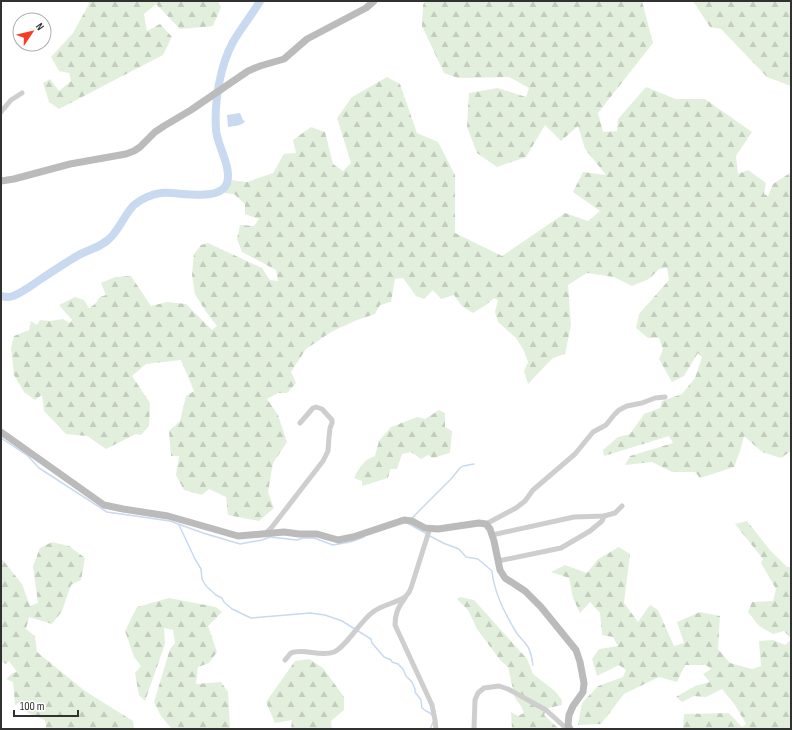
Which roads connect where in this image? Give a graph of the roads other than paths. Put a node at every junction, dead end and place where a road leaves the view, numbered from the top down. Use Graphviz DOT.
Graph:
graph roads {
  1 [pos="374,1"];
  2 [pos="22,93"];
  3 [pos="1,112"];
  4 [pos="1,181"];
  5 [pos="665,397"];
  6 [pos="300,422"];
  7 [pos="1,432"];
  8 [pos="622,506"];
  9 [pos="604,516"];
  10 [pos="486,524"];
  11 [pos="430,528"];
  12 [pos="264,534"];
  13 [pos="492,535"];
  14 [pos="498,561"];
  15 [pos="407,596"];
  16 [pos="285,660"];
  17 [pos="436,729"];
  18 [pos="474,729"];
  19 [pos="567,729"];
  20 [pos="570,729"];
  1 -- 4 [label="street"];
  2 -- 3 [label="street"];
  5 -- 10 [label="street"];
  6 -- 12 [label="street"];
  7 -- 12 [label="street"];
  8 -- 9 [label="street"];
  9 -- 13 [label="street"];
  9 -- 14 [label="street"];
  10 -- 11 [label="street"];
  10 -- 13 [label="street"];
  11 -- 12 [label="street"];
  11 -- 15 [label="street"];
  13 -- 14 [label="street"];
  14 -- 20 [label="street"];
  15 -- 16 [label="street"];
  15 -- 17 [label="street"];
  18 -- 19 [label="street"];
}
